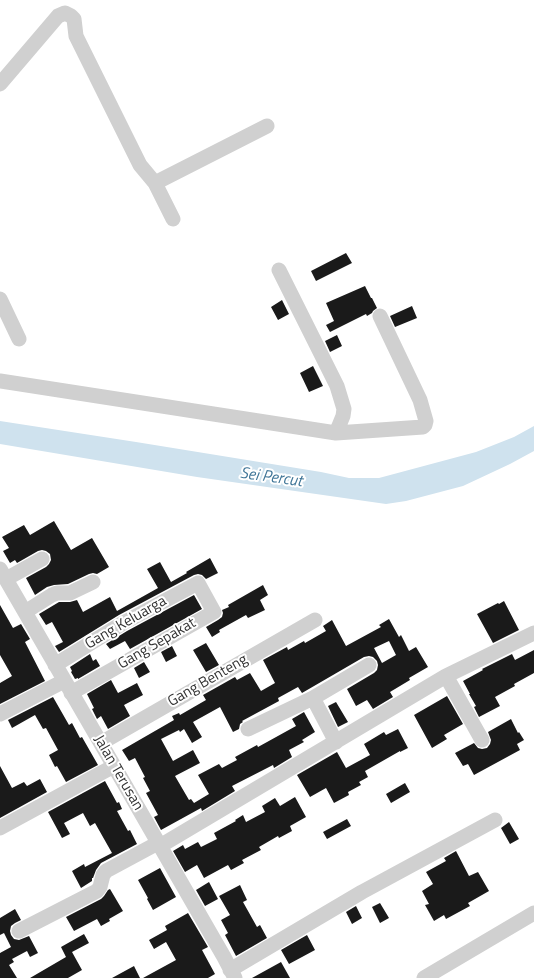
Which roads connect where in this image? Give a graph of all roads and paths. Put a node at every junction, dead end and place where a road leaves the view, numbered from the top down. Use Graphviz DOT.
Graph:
graph roads {
  1 [pos="0,84"];
  2 [pos="267,126"];
  3 [pos="155,184"];
  4 [pos="173,219"];
  5 [pos="279,270"];
  6 [pos="0,299"];
  7 [pos="380,316"];
  8 [pos="19,339"];
  9 [pos="0,381"];
  10 [pos="336,433"];
  11 [pos="42,559"];
  12 [pos="3,574"];
  13 [pos="93,582"];
  14 [pos="198,582"];
  15 [pos="24,612"];
  16 [pos="315,620"];
  17 [pos="534,633"];
  18 [pos="55,665"];
  19 [pos="369,665"];
  20 [pos="446,676"];
  21 [pos="68,687"];
  22 [pos="312,698"];
  23 [pos="0,714"];
  24 [pos="248,729"];
  25 [pos="482,740"];
  26 [pos="336,742"];
  27 [pos="101,743"];
  28 [pos="114,766"];
  29 [pos="495,820"];
  30 [pos="0,828"];
  31 [pos="159,845"];
  32 [pos="534,913"];
  33 [pos="19,931"];
  34 [pos="233,974"];
  35 [pos="424,978"];
  1 -- 3 [label="street"];
  2 -- 3 [label="street"];
  3 -- 4 [label="street"];
  5 -- 10 [label="street"];
  6 -- 8 [label="street"];
  7 -- 10 [label="street"];
  9 -- 10 [label="street"];
  11 -- 12 [label="street"];
  12 -- 15 [label="street, Jalan Terusan"];
  13 -- 15 [label="street"];
  14 -- 18 [label="street, Gang Keluarga"];
  14 -- 21 [label="street, Gang Sepakat"];
  15 -- 18 [label="street, Jalan Terusan"];
  16 -- 27 [label="street, Gang Benteng"];
  17 -- 20 [label="street"];
  18 -- 21 [label="street, Jalan Terusan"];
  19 -- 22 [label="street"];
  20 -- 25 [label="street"];
  20 -- 26 [label="street"];
  21 -- 23 [label="street"];
  21 -- 27 [label="street, Jalan Terusan"];
  22 -- 24 [label="street"];
  22 -- 26 [label="street"];
  26 -- 31 [label="street"];
  27 -- 28 [label="street, Jalan Terusan"];
  28 -- 30 [label="street"];
  28 -- 31 [label="street, Jalan Terusan"];
  29 -- 34 [label="street"];
  31 -- 33 [label="street"];
  31 -- 34 [label="street, Jalan Terusan"];
  32 -- 35 [label="street"];
}
